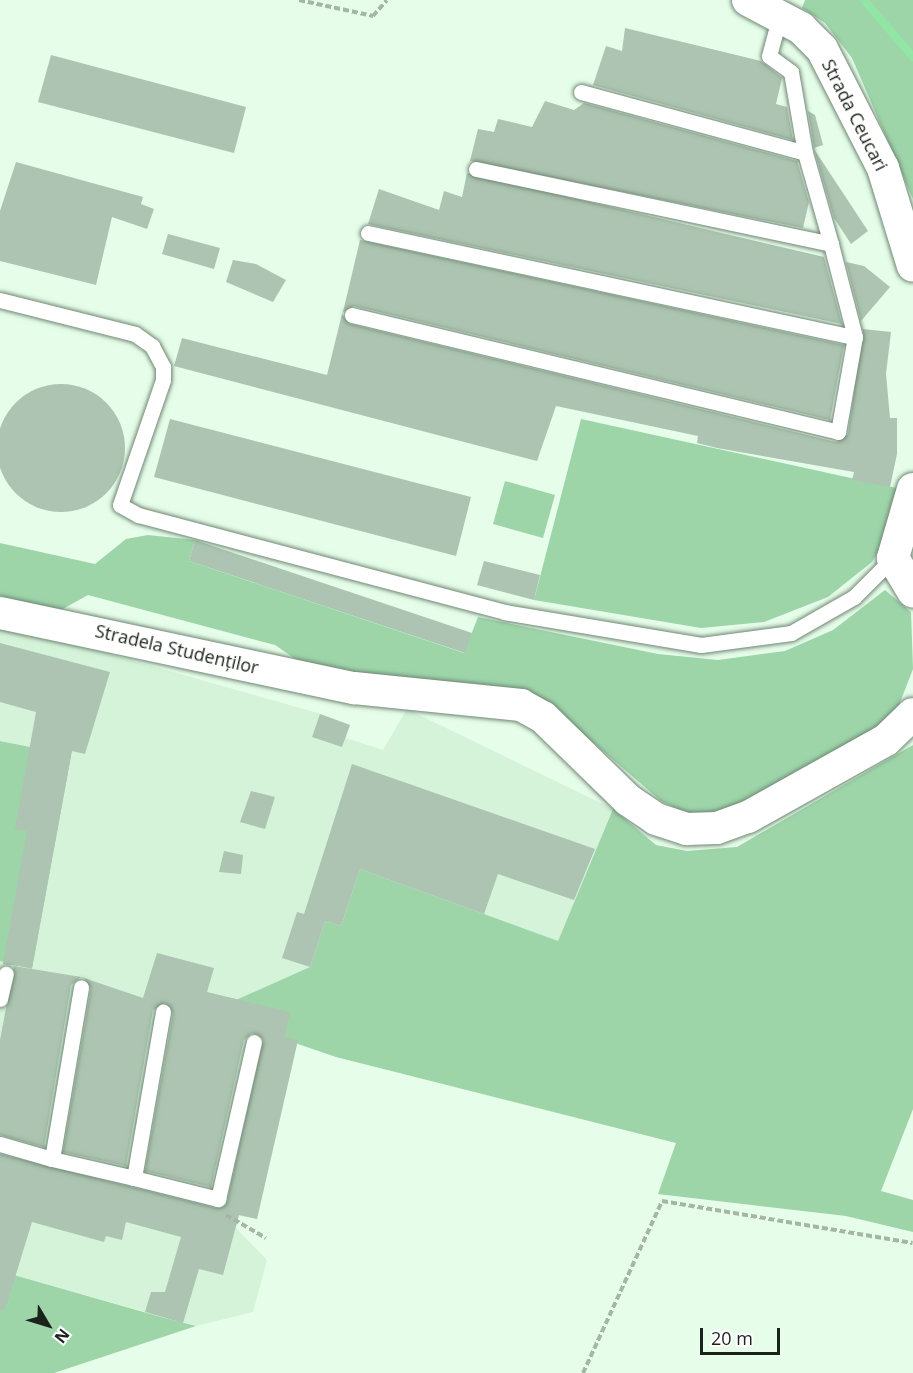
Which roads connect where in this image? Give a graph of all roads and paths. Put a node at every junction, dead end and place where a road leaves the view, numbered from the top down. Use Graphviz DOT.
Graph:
graph roads {
  1 [pos="299,0"];
  2 [pos="387,0"];
  3 [pos="748,0"];
  4 [pos="780,15"];
  5 [pos="581,92"];
  6 [pos="805,153"];
  7 [pos="476,169"];
  8 [pos="368,233"];
  9 [pos="831,244"];
  10 [pos="913,267"];
  11 [pos="0,300"];
  12 [pos="352,315"];
  13 [pos="855,337"];
  14 [pos="913,489"];
  15 [pos="893,558"];
  16 [pos="913,591"];
  17 [pos="0,613"];
  18 [pos="913,714"];
  19 [pos="6,974"];
  20 [pos="81,987"];
  21 [pos="0,999"];
  22 [pos="163,1012"];
  23 [pos="254,1042"];
  24 [pos="0,1144"];
  25 [pos="52,1159"];
  26 [pos="134,1178"];
  27 [pos="218,1199"];
  28 [pos="266,1238"];
  29 [pos="913,1243"];
  30 [pos="582,1373"];
  1 -- 2 [label="path"];
  3 -- 4 [label="street, Strada Ceucari"];
  4 -- 6 [label="lane"];
  4 -- 10 [label="street, Strada Ceucari"];
  5 -- 6 [label="lane"];
  6 -- 9 [label="lane"];
  7 -- 9 [label="lane"];
  8 -- 13 [label="lane"];
  9 -- 13 [label="lane"];
  11 -- 15 [label="lane"];
  12 -- 13 [label="lane"];
  14 -- 15 [label="street"];
  15 -- 16 [label="street"];
  17 -- 18 [label="street, Stradela Studenților"];
  19 -- 21 [label="lane"];
  20 -- 25 [label="lane"];
  22 -- 26 [label="lane"];
  23 -- 27 [label="lane"];
  24 -- 25 [label="lane"];
  25 -- 26 [label="lane"];
  26 -- 27 [label="lane"];
  27 -- 28 [label="path"];
  29 -- 30 [label="path"];
}
